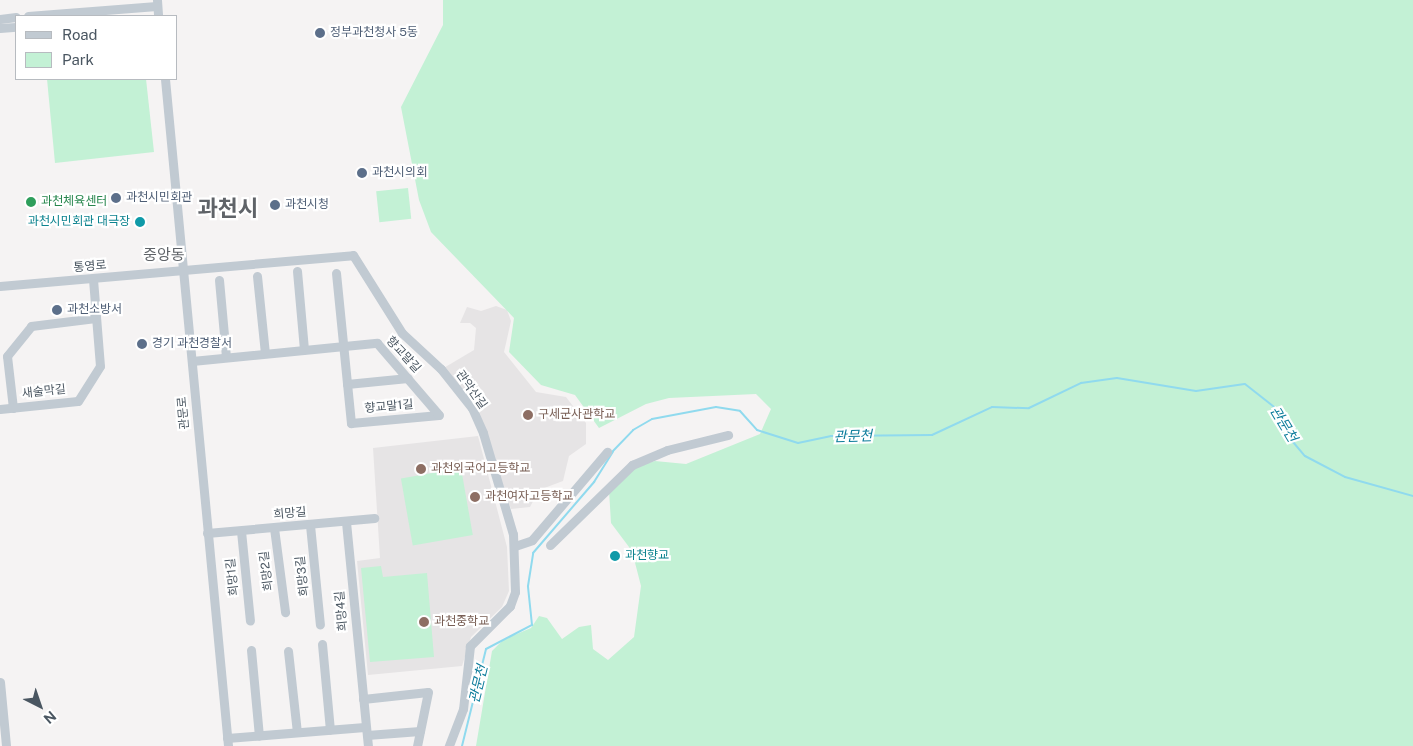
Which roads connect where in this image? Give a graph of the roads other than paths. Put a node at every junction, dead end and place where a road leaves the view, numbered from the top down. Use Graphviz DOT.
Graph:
graph roads {
  1 [pos="157,3"];
  2 [pos="38,15"];
  3 [pos="15,17"];
  4 [pos="0,18"];
  5 [pos="15,27"];
  6 [pos="0,28"];
  7 [pos="165,80"];
  8 [pos="183,270"];
  9 [pos="298,271"];
  10 [pos="336,272"];
  11 [pos="258,276"];
  12 [pos="93,280"];
  13 [pos="219,280"];
  14 [pos="0,286"];
  15 [pos="96,318"];
  16 [pos="343,346"];
  17 [pos="304,350"];
  18 [pos="265,353"];
  19 [pos="226,357"];
  20 [pos="192,360"];
  21 [pos="408,378"];
  22 [pos="347,384"];
  23 [pos="14,408"];
  24 [pos="0,409"];
  25 [pos="439,415"];
  26 [pos="728,435"];
  27 [pos="607,452"];
  28 [pos="374,518"];
  29 [pos="346,522"];
  30 [pos="310,524"];
  31 [pos="274,528"];
  32 [pos="241,531"];
  33 [pos="207,533"];
  34 [pos="550,545"];
  35 [pos="515,546"];
  36 [pos="285,612"];
  37 [pos="250,621"];
  38 [pos="320,625"];
  39 [pos="322,644"];
  40 [pos="251,650"];
  41 [pos="288,651"];
  42 [pos="0,682"];
  43 [pos="362,698"];
  44 [pos="330,730"];
  45 [pos="366,731"];
  46 [pos="420,731"];
  47 [pos="297,732"];
  48 [pos="259,736"];
  49 [pos="228,742"];
  50 [pos="6,746"];
  51 [pos="368,746"];
  52 [pos="417,746"];
  53 [pos="450,746"];
  1 -- 2 [label="street"];
  3 -- 4 [label="street"];
  5 -- 6 [label="street"];
  7 -- 8 [label="street, 관문로"];
  8 -- 12 [label="street, 통영로"];
  8 -- 20 [label="street, 관문로"];
  8 -- 35 [label="street, 관악산길"];
  9 -- 17 [label="street"];
  10 -- 16 [label="street, 향교말1길"];
  11 -- 18 [label="street"];
  12 -- 14 [label="street, 통영로"];
  12 -- 15 [label="street, 새술막길"];
  13 -- 19 [label="street"];
  15 -- 23 [label="street, 새술막길"];
  15 -- 23 [label="street, 새술막길"];
  16 -- 17 [label="street, 향교말길"];
  16 -- 21 [label="street, 향교말길"];
  16 -- 22 [label="street, 향교말1길"];
  17 -- 18 [label="street, 향교말길"];
  18 -- 19 [label="street, 향교말길"];
  19 -- 20 [label="street, 향교말길"];
  20 -- 33 [label="street, 관문로"];
  21 -- 22 [label="street"];
  21 -- 25 [label="street, 향교말길"];
  22 -- 25 [label="street, 향교말1길"];
  23 -- 24 [label="street, 새술막길"];
  26 -- 34 [label="street"];
  27 -- 35 [label="street"];
  28 -- 29 [label="street, 희망길"];
  29 -- 30 [label="street, 희망길"];
  29 -- 43 [label="street, 희망4길"];
  30 -- 31 [label="street, 희망길"];
  30 -- 38 [label="street, 희망3길"];
  31 -- 32 [label="street, 희망길"];
  31 -- 36 [label="street, 희망2길"];
  32 -- 33 [label="street, 희망길"];
  32 -- 37 [label="street, 희망1길"];
  33 -- 49 [label="street, 관문로"];
  35 -- 53 [label="street, 관악산길"];
  39 -- 44 [label="street"];
  40 -- 48 [label="street"];
  41 -- 47 [label="street"];
  42 -- 50 [label="street"];
  43 -- 45 [label="street, 희망4길"];
  43 -- 46 [label="street"];
  44 -- 45 [label="street"];
  44 -- 47 [label="street"];
  45 -- 46 [label="street"];
  45 -- 51 [label="street, 희망4길"];
  46 -- 52 [label="street"];
  47 -- 48 [label="street"];
  48 -- 49 [label="street"];
}
